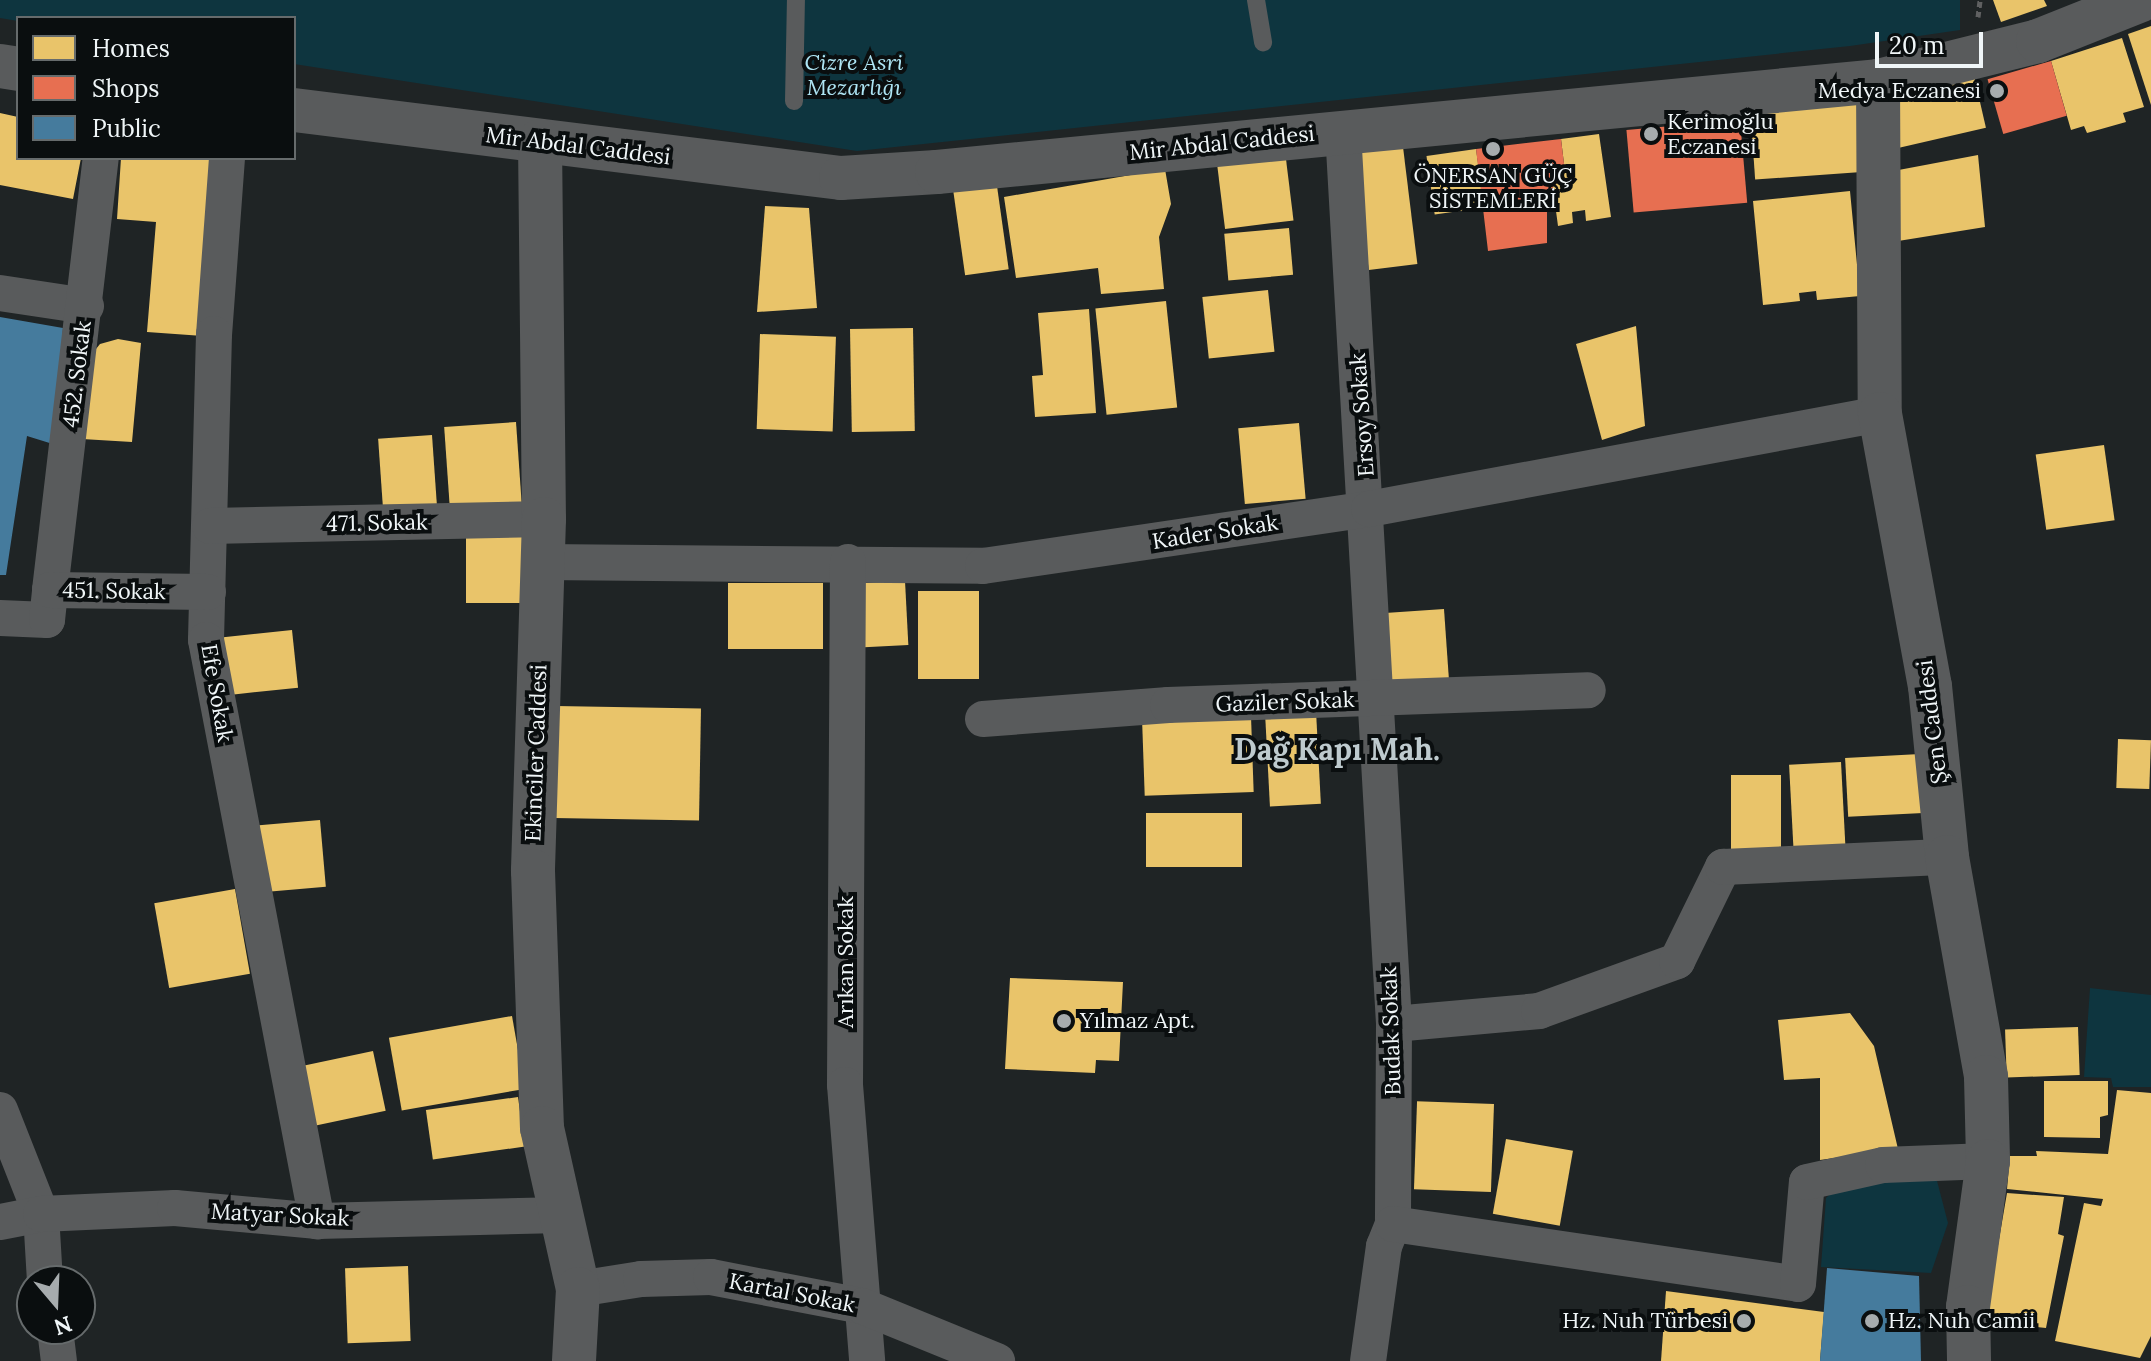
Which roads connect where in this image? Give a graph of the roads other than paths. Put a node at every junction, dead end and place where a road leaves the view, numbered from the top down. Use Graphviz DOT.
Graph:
graph roads {
  1 [pos="796,0"];
  2 [pos="1256,0"];
  3 [pos="2141,0"];
  4 [pos="1263,42"];
  5 [pos="1878,81"];
  6 [pos="794,101"];
  7 [pos="296,110"];
  8 [pos="1343,131"];
  9 [pos="540,141"];
  10 [pos="101,160"];
  11 [pos="227,160"];
  12 [pos="0,293"];
  13 [pos="86,306"];
  14 [pos="1880,414"];
  15 [pos="1369,509"];
  16 [pos="544,519"];
  17 [pos="210,526"];
  18 [pos="542,562"];
  19 [pos="848,562"];
  20 [pos="50,590"];
  21 [pos="208,592"];
  22 [pos="0,618"];
  23 [pos="1588,690"];
  24 [pos="1377,699"];
  25 [pos="983,719"];
  26 [pos="1947,857"];
  27 [pos="1394,1024"];
  28 [pos="0,1110"];
  29 [pos="1988,1161"];
  30 [pos="41,1214"];
  31 [pos="562,1215"];
  32 [pos="317,1221"];
  33 [pos="0,1222"];
  34 [pos="1393,1224"];
  35 [pos="44,1265"];
  36 [pos="578,1289"];
  37 [pos="862,1306"];
  38 [pos="574,1361"];
  39 [pos="867,1361"];
  40 [pos="997,1361"];
  41 [pos="1368,1361"];
  42 [pos="1969,1361"];
  1 -- 6 [label="lane"];
  2 -- 4 [label="lane"];
  3 -- 5 [label="street, Mir Abdal Caddesi"];
  5 -- 8 [label="street, Mir Abdal Caddesi"];
  5 -- 14 [label="street, Şen Caddesi"];
  7 -- 9 [label="street, Mir Abdal Caddesi"];
  8 -- 9 [label="street, Mir Abdal Caddesi"];
  8 -- 15 [label="street, Ersoy Sokak"];
  9 -- 16 [label="street, Ekinciler Caddesi"];
  10 -- 13 [label="street, 452. Sokak"];
  11 -- 17 [label="street, Efe Sokak"];
  12 -- 13 [label="street"];
  13 -- 20 [label="street, 452. Sokak"];
  14 -- 15 [label="street, Kader Sokak"];
  14 -- 26 [label="street, Şen Caddesi"];
  15 -- 19 [label="street, Kader Sokak"];
  15 -- 24 [label="street, Ersoy Sokak"];
  16 -- 17 [label="street, 471. Sokak"];
  16 -- 18 [label="street, Ekinciler Caddesi"];
  17 -- 21 [label="street, Efe Sokak"];
  18 -- 19 [label="street, Kader Sokak"];
  18 -- 31 [label="street, Ekinciler Caddesi"];
  19 -- 37 [label="street, Arıkan Sokak"];
  20 -- 21 [label="street, 451. Sokak"];
  20 -- 22 [label="street, 451. Sokak"];
  21 -- 32 [label="street, Efe Sokak"];
  23 -- 24 [label="street, Gaziler Sokak"];
  24 -- 25 [label="street, Gaziler Sokak"];
  24 -- 27 [label="street, Budak Sokak"];
  26 -- 27 [label="street"];
  26 -- 29 [label="street, Şen Caddesi"];
  27 -- 34 [label="street, Budak Sokak"];
  28 -- 30 [label="street"];
  29 -- 34 [label="street"];
  29 -- 42 [label="street, Şen Caddesi"];
  30 -- 32 [label="street, Matyar Sokak"];
  30 -- 33 [label="street, Matyar Sokak"];
  30 -- 35 [label="street"];
  31 -- 32 [label="street, Matyar Sokak"];
  31 -- 36 [label="street, Ekinciler Caddesi"];
  34 -- 41 [label="street, Budak Sokak"];
  36 -- 37 [label="street, Kartal Sokak"];
  36 -- 38 [label="street, Ekinciler Caddesi"];
  37 -- 39 [label="street, Arıkan Sokak"];
  37 -- 40 [label="street, Kartal Sokak"];
}
